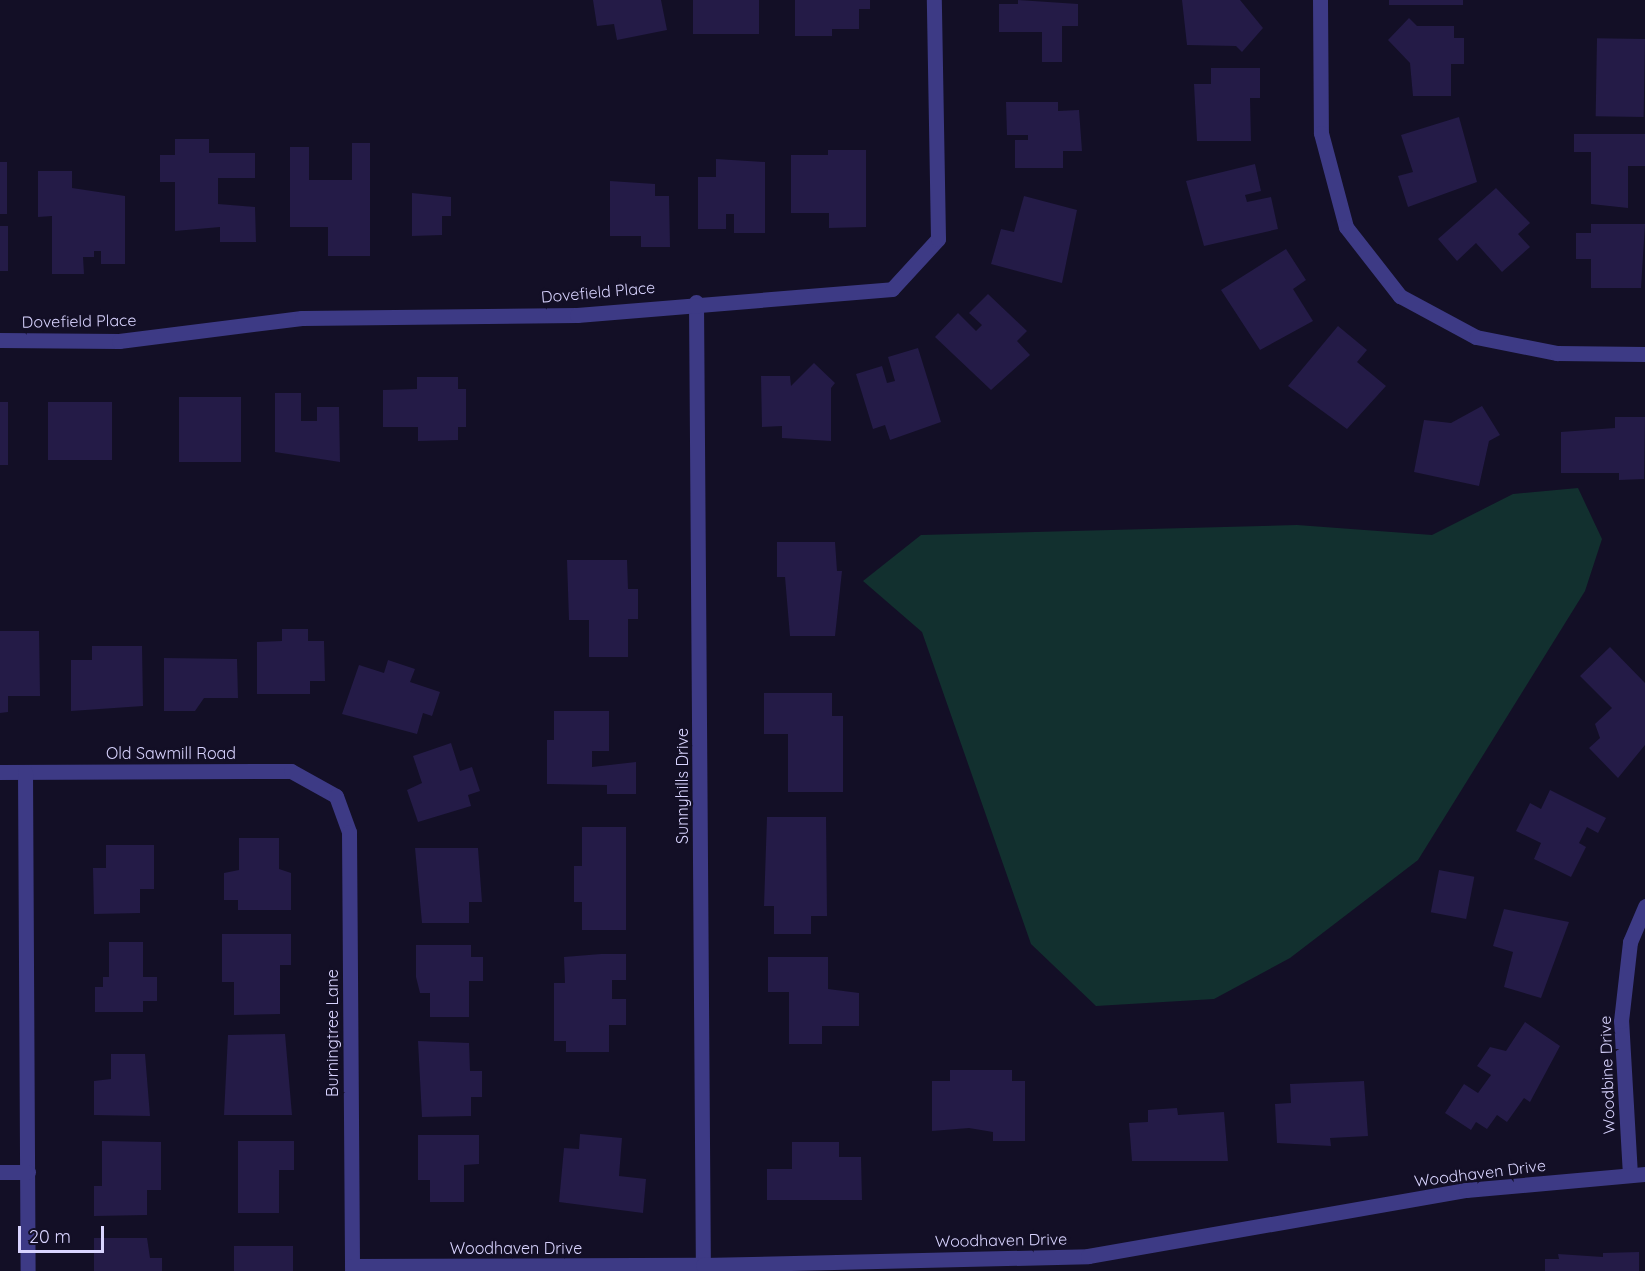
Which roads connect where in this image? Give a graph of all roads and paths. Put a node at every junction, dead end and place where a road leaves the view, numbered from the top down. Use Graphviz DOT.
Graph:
graph roads {
  1 [pos="934,0"];
  2 [pos="1320,0"];
  3 [pos="696,302"];
  4 [pos="0,340"];
  5 [pos="1645,354"];
  6 [pos="0,772"];
  7 [pos="25,772"];
  8 [pos="336,796"];
  9 [pos="1645,906"];
  10 [pos="0,1172"];
  11 [pos="28,1172"];
  12 [pos="1637,1175"];
  13 [pos="352,1268"];
  14 [pos="703,1268"];
  15 [pos="28,1271"];
  1 -- 3 [label="street, Dovefield Place"];
  2 -- 5 [label="street"];
  3 -- 4 [label="street, Dovefield Place"];
  3 -- 14 [label="street, Sunnyhills Drive"];
  6 -- 7 [label="street, Old Sawmill Road"];
  7 -- 8 [label="street, Old Sawmill Road"];
  7 -- 11 [label="street"];
  8 -- 13 [label="street, Burningtree Lane"];
  9 -- 12 [label="street, Woodbine Drive"];
  10 -- 11 [label="street"];
  11 -- 15 [label="street"];
  12 -- 14 [label="street, Woodhaven Drive"];
  13 -- 14 [label="street, Woodhaven Drive"];
}
